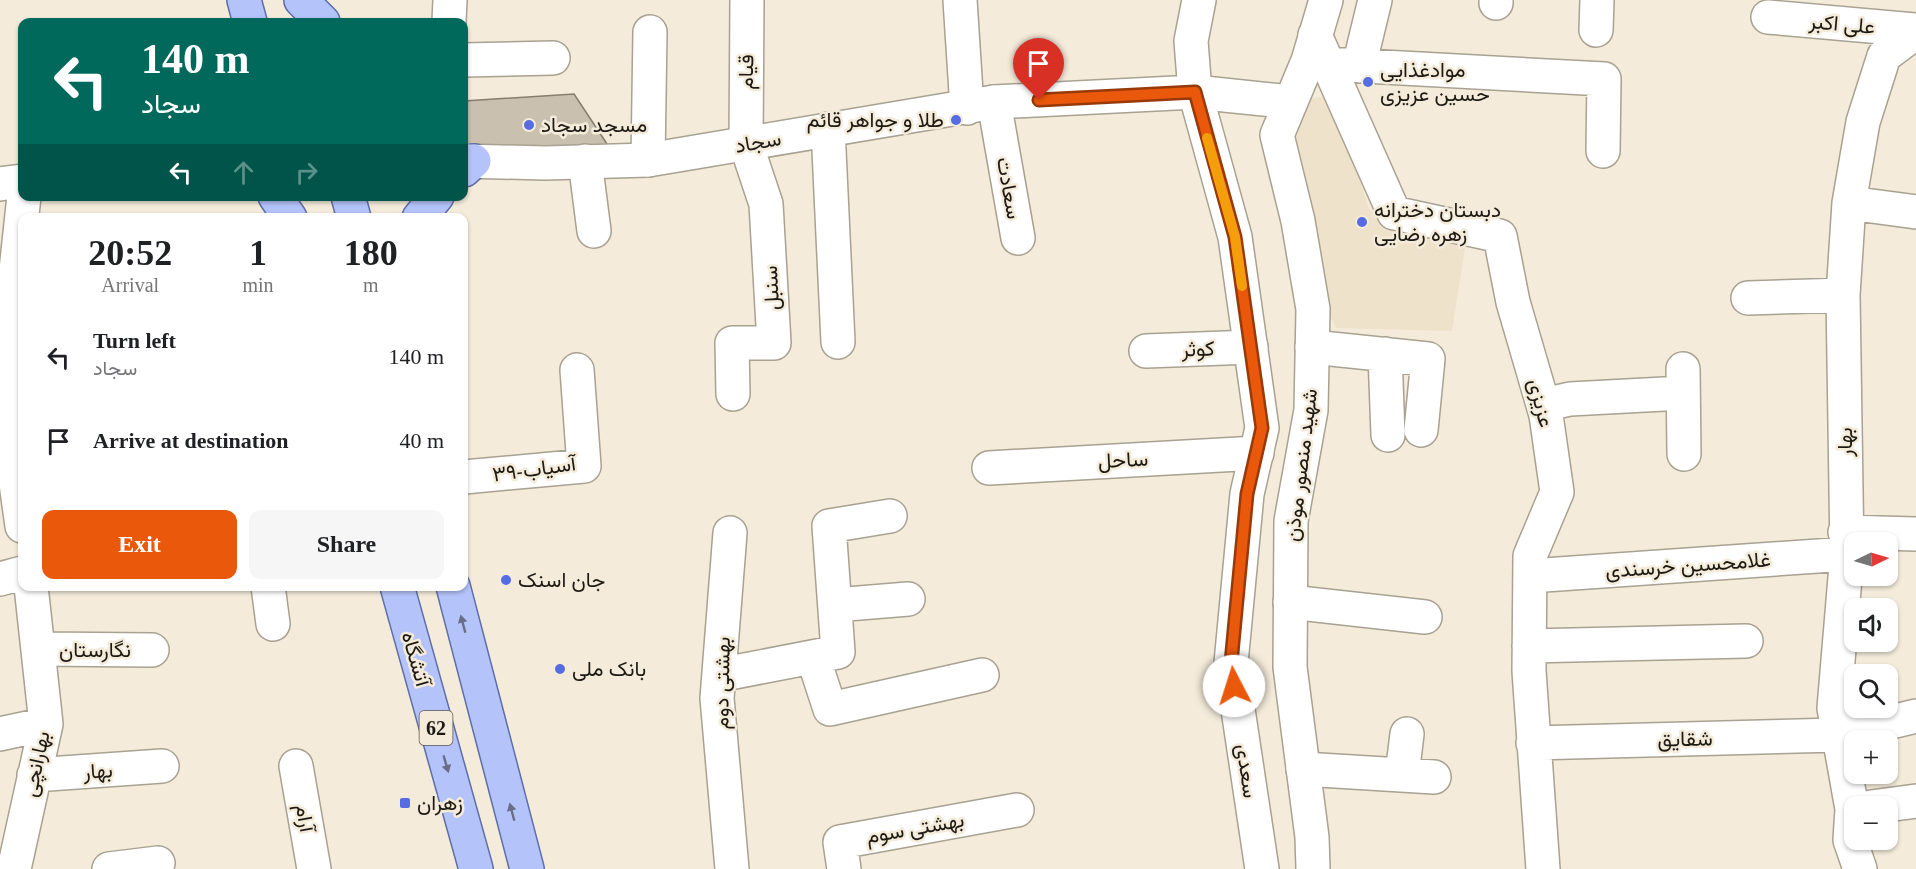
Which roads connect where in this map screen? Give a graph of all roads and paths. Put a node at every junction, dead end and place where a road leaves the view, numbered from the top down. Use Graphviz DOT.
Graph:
graph roads {
  1 [pos="296,0"];
  2 [pos="301,0"];
  3 [pos="450,0"];
  4 [pos="747,0"];
  5 [pos="960,0"];
  6 [pos="1199,0"];
  7 [pos="1326,0"];
  8 [pos="1375,0"];
  9 [pos="1768,17"];
  10 [pos="301,18"];
  11 [pos="319,18"];
  12 [pos="449,18"];
  13 [pos="1916,31"];
  14 [pos="650,32"];
  15 [pos="1334,55"];
  16 [pos="553,58"];
  17 [pos="468,60"];
  18 [pos="1195,92"];
  19 [pos="1291,102"];
  20 [pos="981,105"];
  21 [pos="828,129"];
  22 [pos="746,144"];
  23 [pos="1604,151"];
  24 [pos="648,160"];
  25 [pos="585,161"];
  26 [pos="468,164"];
  27 [pos="18,182"];
  28 [pos="0,184"];
  29 [pos="433,201"];
  30 [pos="1848,203"];
  31 [pos="1916,212"];
  32 [pos="424,213"];
  33 [pos="18,231"];
  34 [pos="594,231"];
  35 [pos="1018,238"];
  36 [pos="7,295"];
  37 [pos="1843,295"];
  38 [pos="1748,298"];
  39 [pos="838,342"];
  40 [pos="1251,346"];
  41 [pos="1312,347"];
  42 [pos="1146,351"];
  43 [pos="1385,354"];
  44 [pos="577,370"];
  45 [pos="733,393"];
  46 [pos="1543,405"];
  47 [pos="1421,430"];
  48 [pos="1388,435"];
  49 [pos="1257,453"];
  50 [pos="1684,454"];
  51 [pos="17,458"];
  52 [pos="989,468"];
  53 [pos="468,477"];
  54 [pos="891,516"];
  55 [pos="1846,532"];
  56 [pos="730,533"];
  57 [pos="1916,534"];
  58 [pos="1898,536"];
  59 [pos="1844,543"];
  60 [pos="1844,568"];
  61 [pos="18,574"];
  62 [pos="1530,576"];
  63 [pos="0,579"];
  64 [pos="32,591"];
  65 [pos="269,591"];
  66 [pos="398,591"];
  67 [pos="454,591"];
  68 [pos="908,599"];
  69 [pos="1290,602"];
  70 [pos="835,605"];
  71 [pos="1425,616"];
  72 [pos="273,624"];
  73 [pos="1746,640"];
  74 [pos="1529,646"];
  75 [pos="38,650"];
  76 [pos="152,650"];
  77 [pos="813,657"];
  78 [pos="719,675"];
  79 [pos="982,675"];
  80 [pos="1916,716"];
  81 [pos="46,724"];
  82 [pos="0,734"];
  83 [pos="1407,734"];
  84 [pos="1837,735"];
  85 [pos="1533,743"];
  86 [pos="162,766"];
  87 [pos="296,766"];
  88 [pos="1303,769"];
  89 [pos="34,775"];
  90 [pos="1402,775"];
  91 [pos="1434,777"];
  92 [pos="1855,796"];
  93 [pos="1916,801"];
  94 [pos="1898,803"];
  95 [pos="1017,810"];
  96 [pos="1853,850"];
  97 [pos="158,863"];
  98 [pos="14,869"];
  99 [pos="109,869"];
  100 [pos="314,869"];
  101 [pos="476,869"];
  102 [pos="527,869"];
  103 [pos="732,869"];
  104 [pos="844,869"];
  105 [pos="1262,869"];
  106 [pos="1313,869"];
  107 [pos="1543,869"];
  108 [pos="1860,869"];
  1 -- 10 [label="main road"];
  2 -- 11 [label="main road"];
  3 -- 12 [label="street"];
  4 -- 22 [label="street, قیام"];
  5 -- 20 [label="street, سعادت"];
  6 -- 18 [label="street, سعدی"];
  7 -- 15 [label="street, شهید منصور موذن"];
  8 -- 15 [label="street"];
  9 -- 13 [label="street, علی اکبر"];
  13 -- 30 [label="street, بهار"];
  14 -- 24 [label="street"];
  15 -- 19 [label="street, شهید منصور موذن"];
  15 -- 23 [label="street"];
  15 -- 46 [label="street, عزیزی"];
  16 -- 17 [label="street"];
  18 -- 19 [label="street, سجاد"];
  18 -- 20 [label="street, سجاد"];
  18 -- 40 [label="street, سعدی"];
  19 -- 41 [label="street, شهید منصور موذن"];
  20 -- 21 [label="street, سجاد"];
  20 -- 35 [label="street, سعادت"];
  21 -- 22 [label="street, سجاد"];
  21 -- 39 [label="street"];
  22 -- 24 [label="street, سجاد"];
  22 -- 45 [label="street, سنبل"];
  24 -- 25 [label="street, سجاد"];
  25 -- 26 [label="street, سجاد"];
  25 -- 34 [label="street"];
  27 -- 28 [label="street"];
  29 -- 32 [label="main road"];
  30 -- 31 [label="street"];
  30 -- 37 [label="street, بهار"];
  33 -- 36 [label="street"];
  36 -- 51 [label="street"];
  37 -- 38 [label="street"];
  37 -- 55 [label="street, بهار"];
  40 -- 42 [label="street, کوثر"];
  40 -- 49 [label="street, سعدی"];
  41 -- 43 [label="street"];
  41 -- 69 [label="street, شهید منصور موذن"];
  43 -- 47 [label="street"];
  43 -- 48 [label="street"];
  44 -- 53 [label="street, ۳۹-آسیاب"];
  46 -- 50 [label="street"];
  46 -- 62 [label="street, عزیزی"];
  49 -- 52 [label="street, ساحل"];
  49 -- 105 [label="street, سعدی"];
  54 -- 70 [label="street"];
  56 -- 78 [label="street, بهشتی دوم"];
  57 -- 58 [label="street, غلامحسین خرسندی"];
  59 -- 62 [label="street, غلامحسین خرسندی"];
  60 -- 84 [label="street, بهار"];
  61 -- 63 [label="street"];
  62 -- 74 [label="street, عزیزی"];
  64 -- 75 [label="street, بهارانچی"];
  65 -- 72 [label="street"];
  66 -- 101 [label="main road, آتشگاه / 62, one-way"];
  102 -- 67 [label="main road, one-way"];
  68 -- 70 [label="street"];
  69 -- 71 [label="street"];
  69 -- 88 [label="street, شهید منصور موذن"];
  70 -- 77 [label="street"];
  73 -- 74 [label="street"];
  74 -- 85 [label="street, عزیزی"];
  75 -- 76 [label="street, نگارستان"];
  75 -- 81 [label="street, بهارانچی"];
  77 -- 78 [label="street"];
  77 -- 79 [label="street"];
  78 -- 103 [label="street, بهشتی دوم"];
  80 -- 84 [label="street, شقایق"];
  81 -- 82 [label="street"];
  81 -- 89 [label="street, بهارانچی"];
  83 -- 90 [label="street"];
  84 -- 85 [label="street, شقایق"];
  84 -- 92 [label="street, بهار"];
  85 -- 107 [label="street, عزیزی"];
  86 -- 89 [label="street, بهار"];
  87 -- 100 [label="street, آرام"];
  88 -- 90 [label="street"];
  88 -- 106 [label="street, شهید منصور موذن"];
  89 -- 98 [label="street, بهارانچی"];
  90 -- 91 [label="street"];
  93 -- 94 [label="street"];
  95 -- 104 [label="street, بهشتی سوم"];
  96 -- 108 [label="street, بهار"];
  97 -- 99 [label="street"];
}
